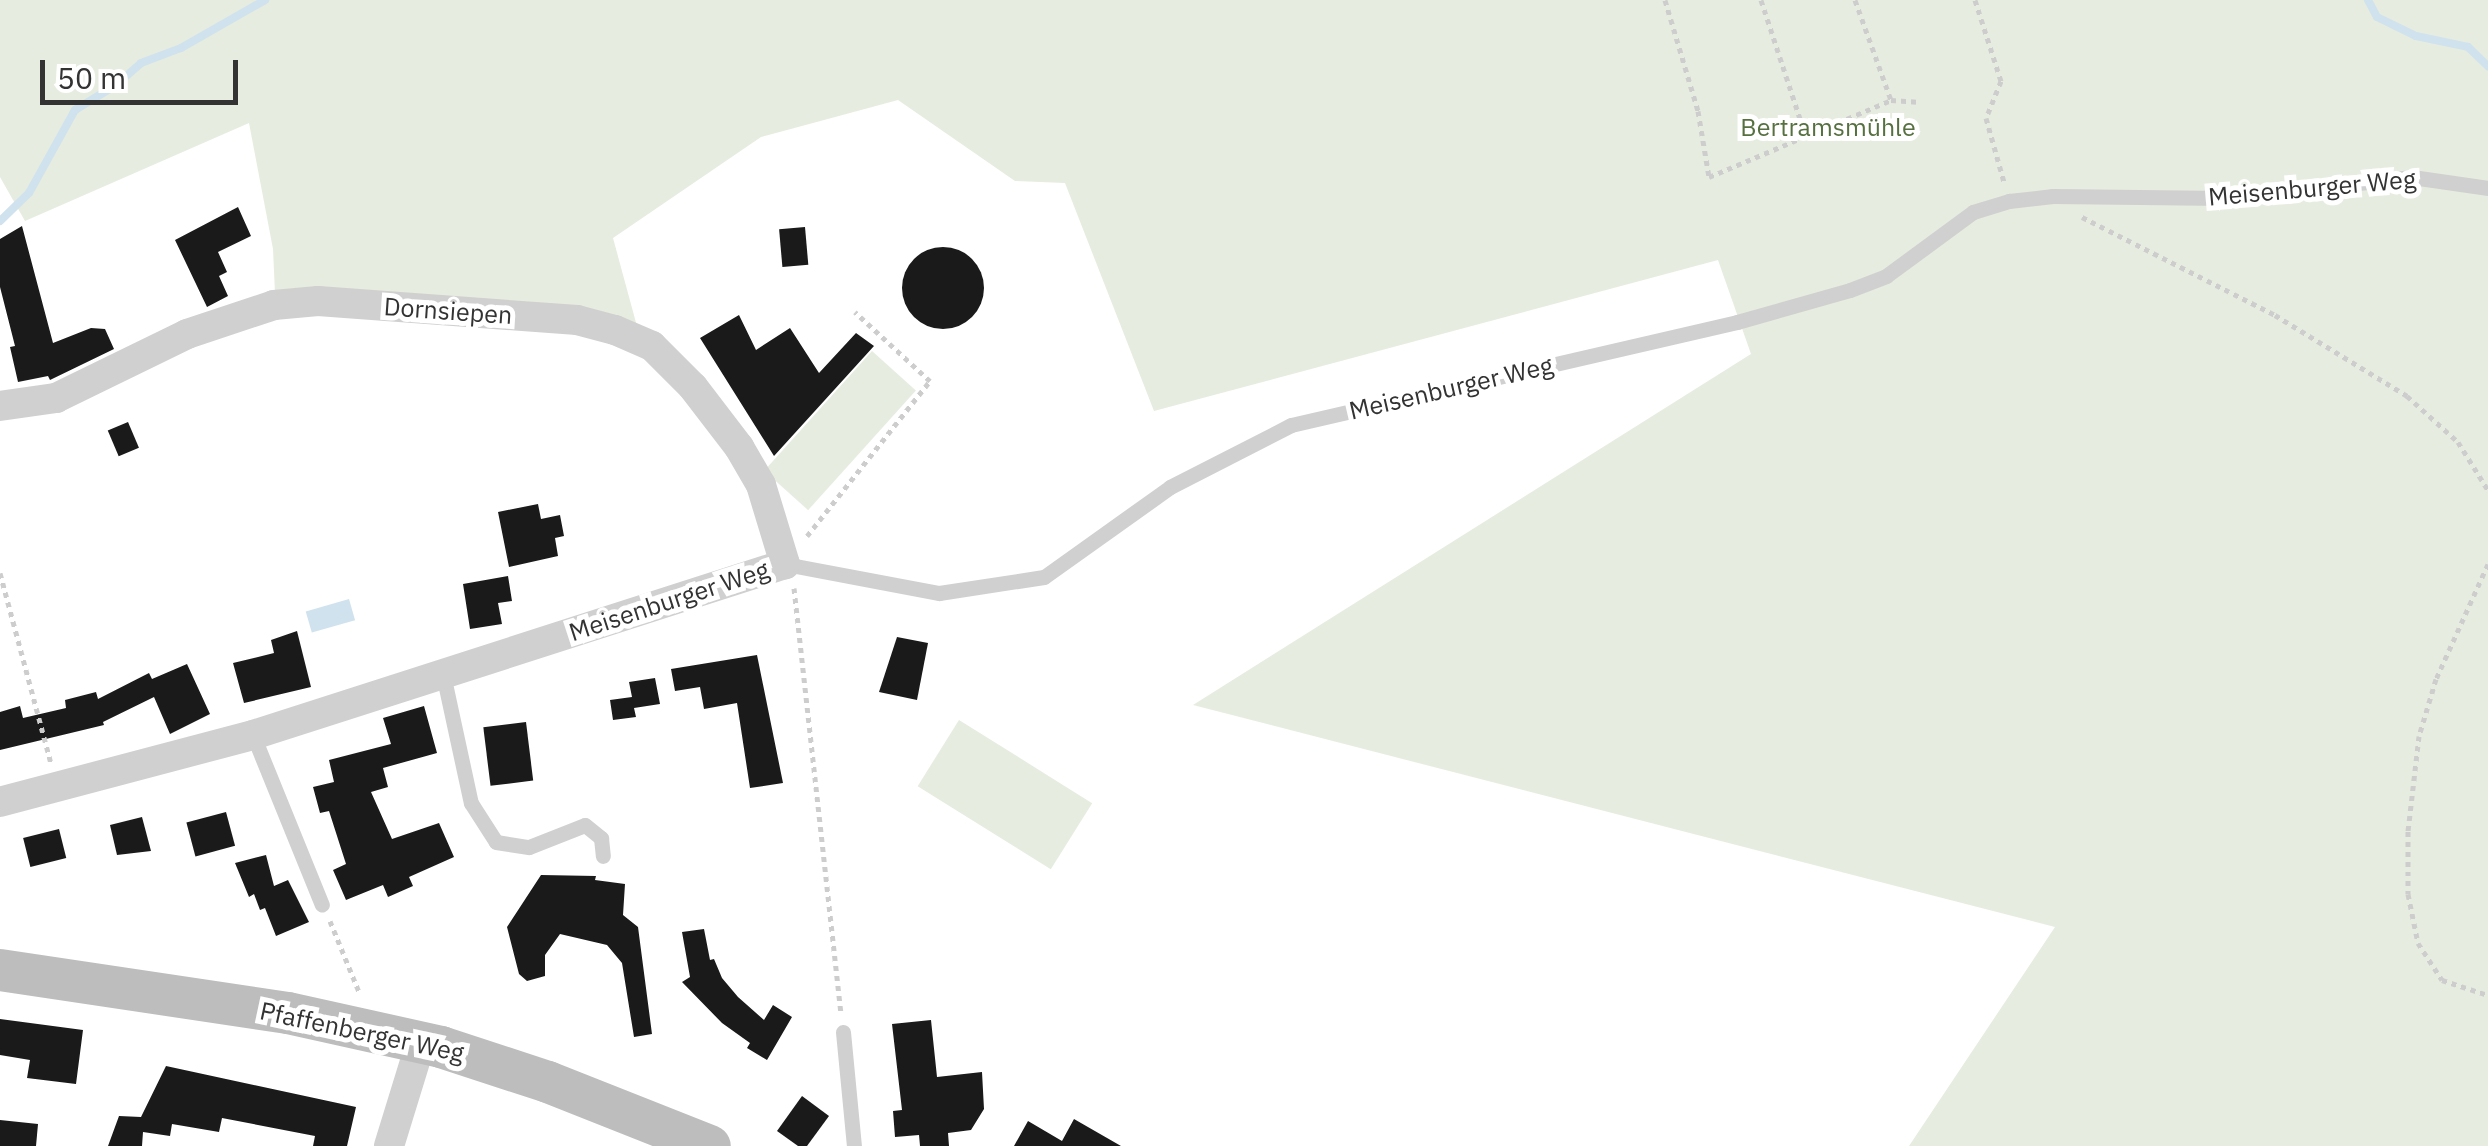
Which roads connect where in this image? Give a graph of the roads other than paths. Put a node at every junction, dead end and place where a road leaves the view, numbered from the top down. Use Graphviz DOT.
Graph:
graph roads {
  1 [pos="2488,188"];
  2 [pos="0,406"];
  3 [pos="785,564"];
  4 [pos="443,674"];
  5 [pos="254,735"];
  6 [pos="0,802"];
  7 [pos="603,856"];
  8 [pos="322,905"];
  9 [pos="0,970"];
  10 [pos="843,1032"];
  11 [pos="421,1042"];
  12 [pos="389,1146"];
  13 [pos="710,1146"];
  14 [pos="854,1146"];
  1 -- 3 [label="lane, Meisenburger Weg"];
  2 -- 3 [label="street, Dornsiepen"];
  3 -- 4 [label="street, Meisenburger Weg"];
  4 -- 5 [label="street, Meisenburger Weg"];
  4 -- 7 [label="lane"];
  5 -- 6 [label="street, Meisenburger Weg"];
  5 -- 8 [label="lane"];
  9 -- 11 [label="main road, Pfaffenberger Weg"];
  10 -- 14 [label="lane"];
  11 -- 12 [label="street"];
  11 -- 13 [label="main road, Pfaffenberger Weg"];
}
